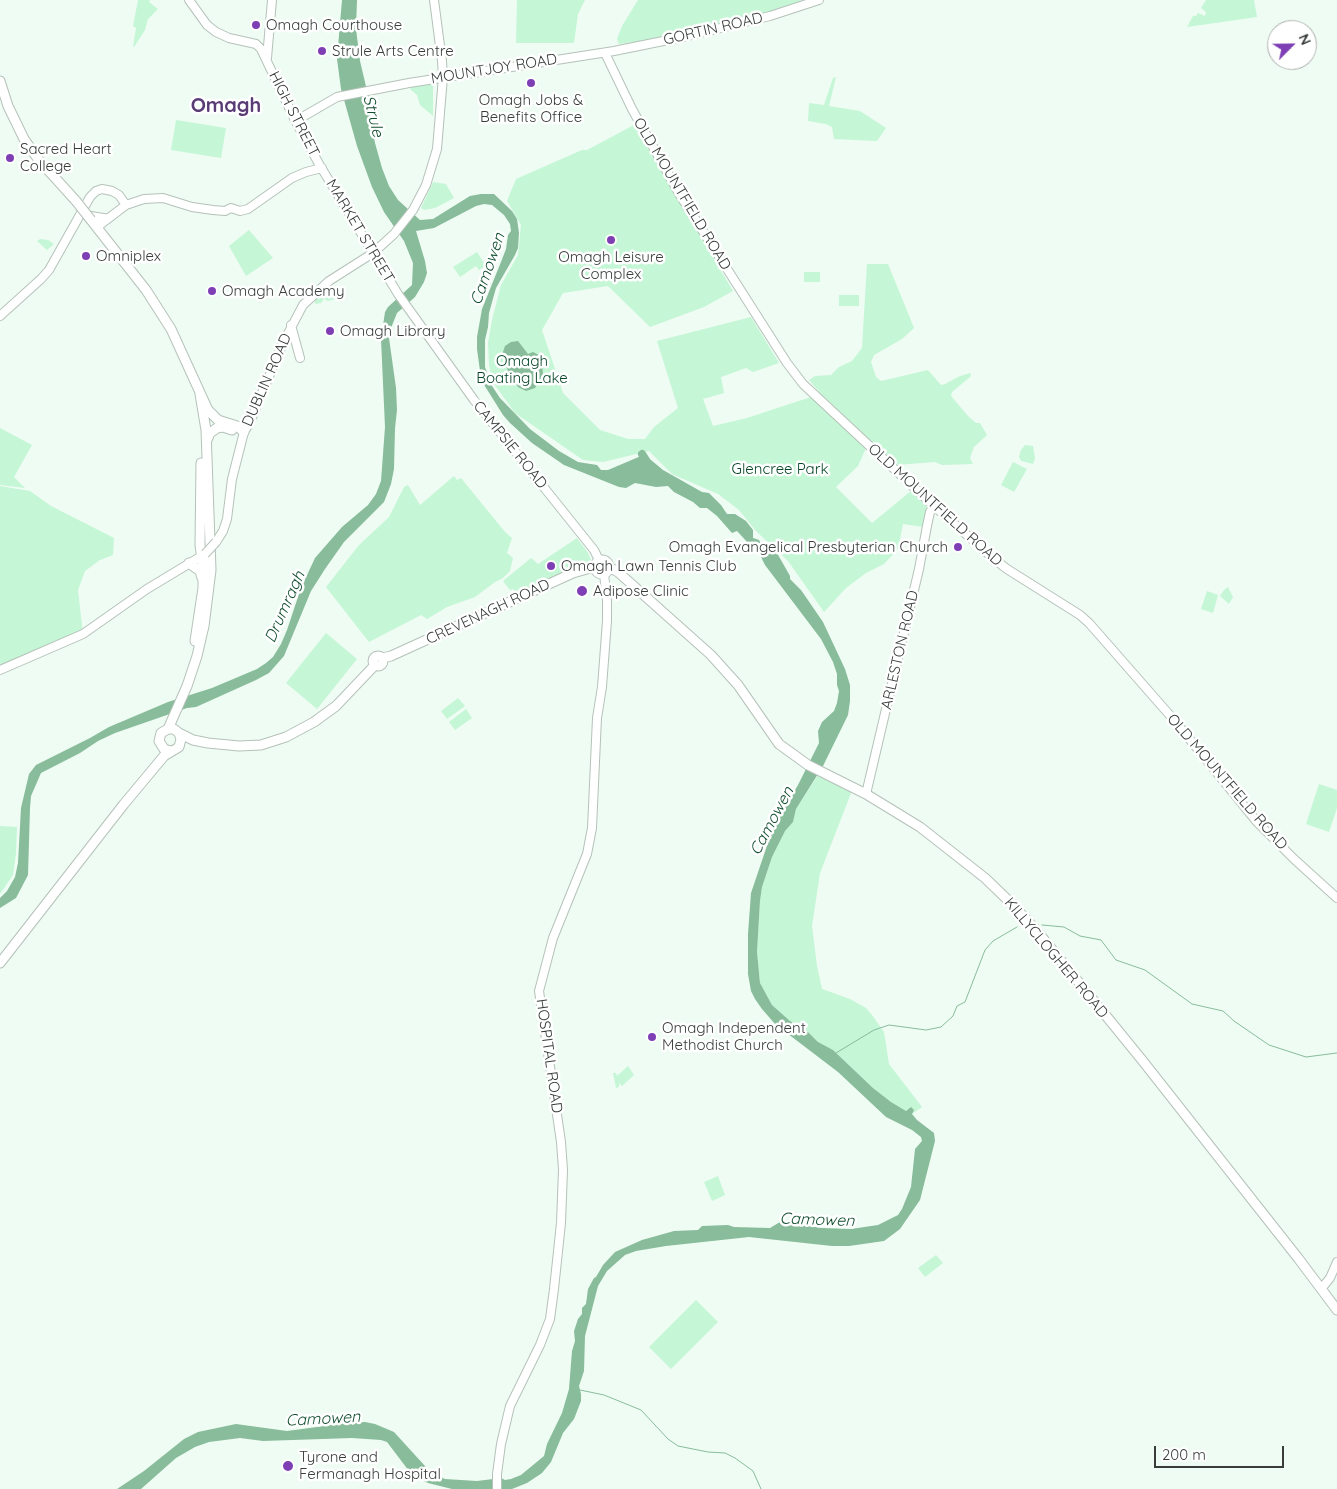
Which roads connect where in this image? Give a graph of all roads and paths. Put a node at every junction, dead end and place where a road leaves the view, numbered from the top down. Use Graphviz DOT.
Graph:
graph roads {
  1 [pos="189,0"];
  2 [pos="272,0"];
  3 [pos="434,0"];
  4 [pos="819,0"];
  5 [pos="605,53"];
  6 [pos="267,59"];
  7 [pos="443,77"];
  8 [pos="0,81"];
  9 [pos="295,120"];
  10 [pos="322,168"];
  11 [pos="126,205"];
  12 [pos="93,220"];
  13 [pos="105,220"];
  14 [pos="105,237"];
  15 [pos="373,253"];
  16 [pos="407,307"];
  17 [pos="0,316"];
  18 [pos="291,325"];
  19 [pos="300,358"];
  20 [pos="200,394"];
  21 [pos="204,412"];
  22 [pos="244,432"];
  23 [pos="206,441"];
  24 [pos="934,506"];
  25 [pos="203,555"];
  26 [pos="597,563"];
  27 [pos="189,564"];
  28 [pos="606,570"];
  29 [pos="203,580"];
  30 [pos="0,670"];
  31 [pos="190,676"];
  32 [pos="173,725"];
  33 [pos="193,740"];
  34 [pos="180,744"];
  35 [pos="162,747"];
  36 [pos="171,750"];
  37 [pos="160,760"];
  38 [pos="866,794"];
  39 [pos="1337,898"];
  40 [pos="1,962"];
  41 [pos="1337,1262"];
  42 [pos="1321,1289"];
  43 [pos="1337,1310"];
  44 [pos="498,1489"];
  1 -- 6 [label="street"];
  2 -- 6 [label="street"];
  3 -- 7 [label="street, DUBLIN ROAD"];
  4 -- 5 [label="street, GORTIN ROAD"];
  5 -- 7 [label="street, MOUNTJOY ROAD"];
  5 -- 24 [label="street, OLD MOUNTFIELD ROAD"];
  6 -- 9 [label="street, HIGH STREET"];
  7 -- 9 [label="street, MOUNTJOY ROAD"];
  7 -- 15 [label="street, DUBLIN ROAD"];
  8 -- 12 [label="highway, bridge"];
  9 -- 10 [label="street, HIGH STREET"];
  10 -- 11 [label="street"];
  10 -- 15 [label="street, MARKET STREET"];
  11 -- 13 [label="street"];
  11 -- 17 [label="street"];
  12 -- 13 [label="highway"];
  12 -- 14 [label="highway"];
  13 -- 14 [label="highway"];
  14 -- 20 [label="highway"];
  15 -- 16 [label="street, MARKET STREET"];
  15 -- 18 [label="street, DUBLIN ROAD"];
  16 -- 26 [label="street, CAMPSIE ROAD"];
  18 -- 19 [label="street"];
  18 -- 22 [label="street, DUBLIN ROAD"];
  20 -- 21 [label="highway"];
  20 -- 22 [label="highway"];
  21 -- 23 [label="highway"];
  21 -- 25 [label="highway"];
  22 -- 23 [label="highway"];
  22 -- 25 [label="street, DUBLIN ROAD, bridge"];
  23 -- 31 [label="highway"];
  24 -- 38 [label="street, ARLESTON ROAD"];
  24 -- 39 [label="street, OLD MOUNTFIELD ROAD"];
  25 -- 27 [label="street"];
  25 -- 29 [label="highway"];
  26 -- 28 [label="highway"];
  26 -- 28 [label="highway"];
  26 -- 33 [label="highway, CREVENAGH ROAD"];
  27 -- 29 [label="highway"];
  27 -- 30 [label="street"];
  28 -- 38 [label="highway, KILLYCLOGHER ROAD"];
  28 -- 44 [label="street, HOSPITAL ROAD"];
  29 -- 31 [label="highway"];
  31 -- 32 [label="highway"];
  32 -- 33 [label="highway, CREVENAGH ROAD"];
  32 -- 34 [label="highway"];
  32 -- 35 [label="highway"];
  33 -- 34 [label="highway, CREVENAGH ROAD"];
  34 -- 36 [label="highway"];
  35 -- 36 [label="highway"];
  35 -- 37 [label="highway"];
  36 -- 37 [label="highway"];
  37 -- 40 [label="highway"];
  38 -- 42 [label="highway, KILLYCLOGHER ROAD"];
  41 -- 42 [label="street"];
  42 -- 43 [label="highway, KILLYCLOGHER ROAD"];
}
